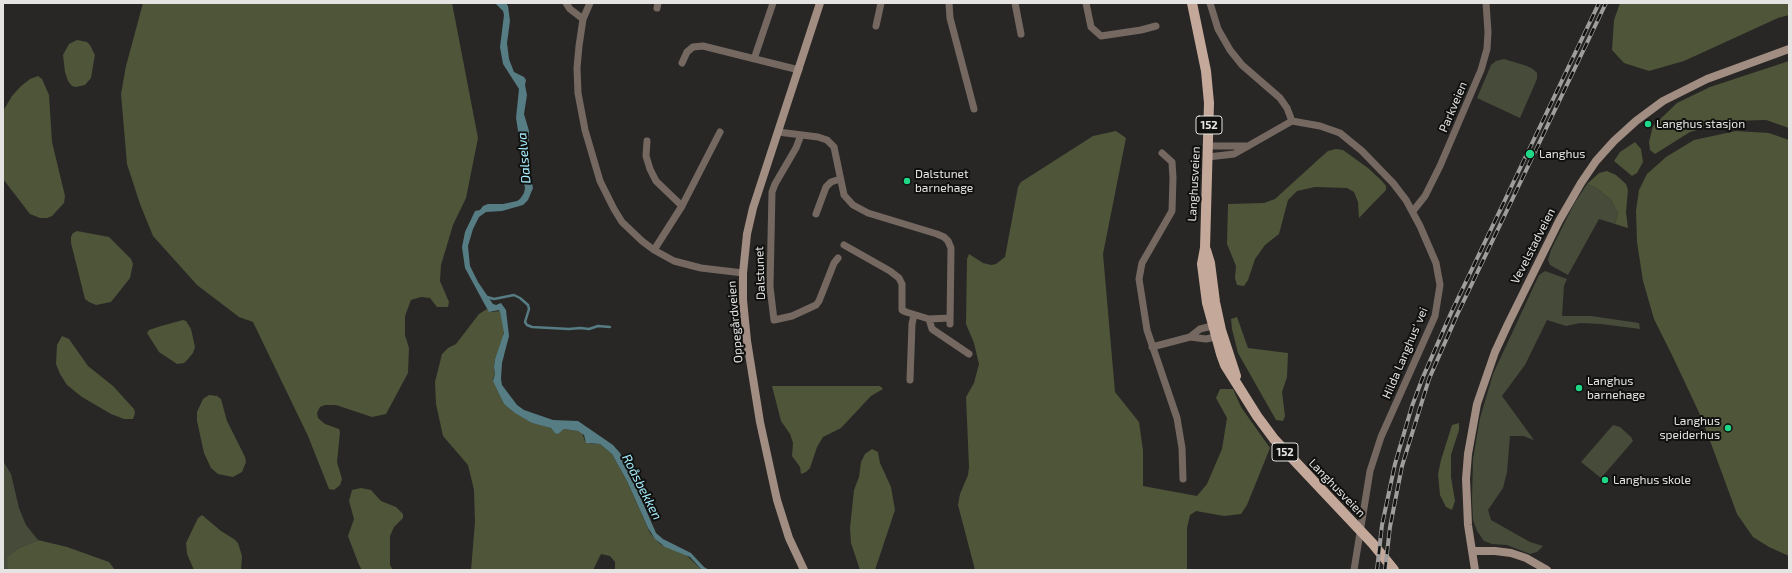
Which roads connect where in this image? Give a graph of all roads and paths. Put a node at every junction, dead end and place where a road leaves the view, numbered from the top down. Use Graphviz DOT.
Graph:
graph roads {
  1 [pos="566,3"];
  2 [pos="590,3"];
  3 [pos="773,3"];
  4 [pos="820,3"];
  5 [pos="881,3"];
  6 [pos="949,3"];
  7 [pos="1015,3"];
  8 [pos="1086,3"];
  9 [pos="1192,3"];
  10 [pos="1210,3"];
  11 [pos="1486,3"];
  12 [pos="583,18"];
  13 [pos="876,26"];
  14 [pos="1156,26"];
  15 [pos="1021,34"];
  16 [pos="1789,49"];
  17 [pos="754,59"];
  18 [pos="682,63"];
  19 [pos="799,70"];
  20 [pos="974,109"];
  21 [pos="1292,121"];
  22 [pos="720,132"];
  23 [pos="778,132"];
  24 [pos="801,135"];
  25 [pos="648,141"];
  26 [pos="1209,146"];
  27 [pos="1245,146"];
  28 [pos="1162,153"];
  29 [pos="1208,157"];
  30 [pos="840,179"];
  31 [pos="682,206"];
  32 [pos="1413,211"];
  33 [pos="816,214"];
  34 [pos="844,245"];
  35 [pos="654,250"];
  36 [pos="838,258"];
  37 [pos="742,273"];
  38 [pos="914,315"];
  39 [pos="930,319"];
  40 [pos="1216,331"];
  41 [pos="1190,337"];
  42 [pos="1152,347"];
  43 [pos="969,354"];
  44 [pos="910,380"];
  45 [pos="1183,478"];
  46 [pos="1473,551"];
  47 [pos="1474,569"];
  48 [pos="1542,569"];
  49 [pos="804,570"];
  50 [pos="1354,570"];
  51 [pos="1394,570"];
  1 -- 12 [label="street"];
  2 -- 12 [label="street"];
  3 -- 17 [label="street"];
  4 -- 19 [label="main road, Oppegårdveien"];
  5 -- 13 [label="street"];
  6 -- 20 [label="street"];
  7 -- 15 [label="street"];
  8 -- 14 [label="street"];
  9 -- 26 [label="main road, Langhusveien / 152"];
  10 -- 21 [label="street"];
  11 -- 32 [label="street, Parkveien"];
  12 -- 35 [label="street"];
  16 -- 46 [label="main road, Vevelstadveien"];
  17 -- 18 [label="street"];
  17 -- 19 [label="street"];
  19 -- 23 [label="main road, Oppegårdveien"];
  21 -- 27 [label="street"];
  21 -- 32 [label="street, Hilda Langhus' vei"];
  22 -- 31 [label="street"];
  23 -- 24 [label="street"];
  23 -- 37 [label="main road, Oppegårdveien"];
  24 -- 30 [label="street"];
  24 -- 36 [label="street, Dalstunet"];
  25 -- 31 [label="street"];
  26 -- 27 [label="street"];
  26 -- 29 [label="main road, Langhusveien / 152"];
  27 -- 29 [label="street"];
  28 -- 42 [label="street"];
  29 -- 40 [label="main road, Langhusveien / 152"];
  30 -- 33 [label="street"];
  30 -- 39 [label="street"];
  31 -- 35 [label="street"];
  32 -- 50 [label="street, Hilda Langhus' vei"];
  34 -- 38 [label="street"];
  35 -- 37 [label="street"];
  37 -- 49 [label="main road, Oppegårdveien"];
  38 -- 39 [label="street"];
  38 -- 44 [label="street"];
  39 -- 43 [label="street"];
  40 -- 41 [label="street"];
  40 -- 41 [label="street"];
  40 -- 51 [label="main road, Langhusveien / 152"];
  41 -- 42 [label="street"];
  42 -- 45 [label="street"];
  46 -- 47 [label="main road, Vevelstadveien"];
  46 -- 48 [label="main road"];
}
